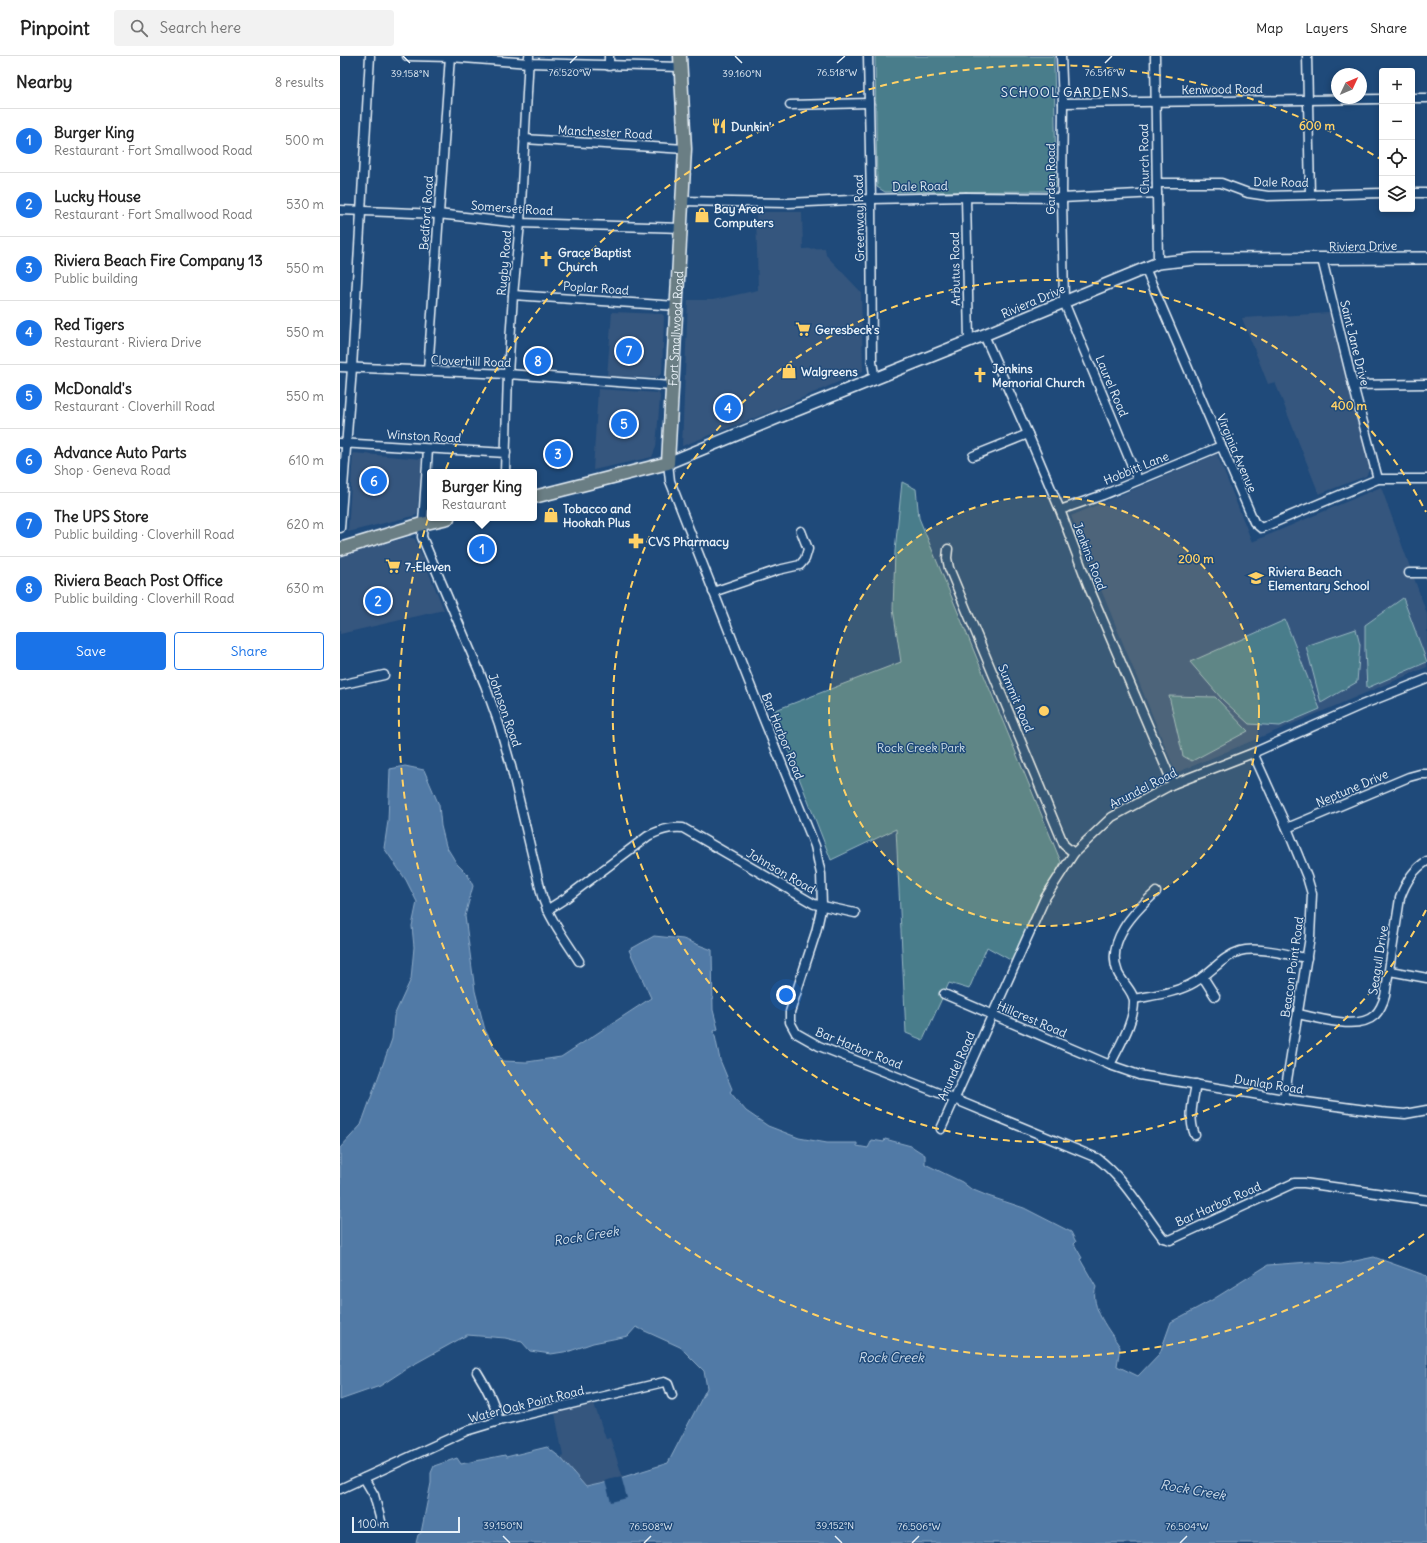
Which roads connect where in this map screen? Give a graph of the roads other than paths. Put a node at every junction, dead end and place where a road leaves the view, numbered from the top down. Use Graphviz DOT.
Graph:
graph roads {
  1 [pos="370,56"];
  2 [pos="407,56"];
  3 [pos="450,56"];
  4 [pos="610,56"];
  5 [pos="868,56"];
  6 [pos="1061,56"];
  7 [pos="1155,56"];
  8 [pos="1307,56"];
  9 [pos="529,60"];
  10 [pos="681,62"];
  11 [pos="609,66"];
  12 [pos="1415,98"];
  13 [pos="1427,98"];
  14 [pos="1379,99"];
  15 [pos="1307,100"];
  16 [pos="1155,102"];
  17 [pos="869,103"];
  18 [pos="1063,103"];
  19 [pos="790,105"];
  20 [pos="524,140"];
  21 [pos="685,149"];
  22 [pos="1157,183"];
  23 [pos="1157,193"];
  24 [pos="1415,193"];
  25 [pos="1427,193"];
  26 [pos="1310,194"];
  27 [pos="1379,194"];
  28 [pos="966,197"];
  29 [pos="1062,198"];
  30 [pos="871,199"];
  31 [pos="683,201"];
  32 [pos="340,210"];
  33 [pos="360,211"];
  34 [pos="438,214"];
  35 [pos="520,223"];
  36 [pos="682,228"];
  37 [pos="1427,258"];
  38 [pos="1322,259"];
  39 [pos="1158,262"];
  40 [pos="1145,268"];
  41 [pos="513,295"];
  42 [pos="1064,302"];
  43 [pos="677,306"];
  44 [pos="984,335"];
  45 [pos="969,342"];
  46 [pos="340,367"];
  47 [pos="352,368"];
  48 [pos="428,371"];
  49 [pos="508,374"];
  50 [pos="875,380"];
  51 [pos="1353,384"];
  52 [pos="1427,384"];
  53 [pos="672,386"];
  54 [pos="1028,434"];
  55 [pos="343,444"];
  56 [pos="1221,446"];
  57 [pos="428,449"];
  58 [pos="506,453"];
  59 [pos="973,456"];
  60 [pos="668,463"];
  61 [pos="505,469"];
  62 [pos="1378,479"];
  63 [pos="1427,479"];
  64 [pos="1138,480"];
  65 [pos="537,496"];
  66 [pos="1060,510"];
  67 [pos="435,521"];
  68 [pos="422,524"];
  69 [pos="340,528"];
  70 [pos="801,530"];
  71 [pos="340,549"];
  72 [pos="948,549"];
  73 [pos="1427,573"];
  74 [pos="1408,574"];
  75 [pos="713,592"];
  76 [pos="384,675"];
  77 [pos="1427,679"];
  78 [pos="340,685"];
  79 [pos="1254,753"];
  80 [pos="1427,774"];
  81 [pos="1173,784"];
  82 [pos="1287,828"];
  83 [pos="1074,853"];
  84 [pos="1427,861"];
  85 [pos="1156,892"];
  86 [pos="822,905"];
  87 [pos="547,910"];
  88 [pos="855,913"];
  89 [pos="1307,958"];
  90 [pos="579,961"];
  91 [pos="1390,971"];
  92 [pos="1203,977"];
  93 [pos="1427,978"];
  94 [pos="944,994"];
  95 [pos="1215,996"];
  96 [pos="1134,1000"];
  97 [pos="1298,1014"];
  98 [pos="992,1015"];
  99 [pos="1110,1065"];
  100 [pos="1196,1084"];
  101 [pos="954,1099"];
  102 [pos="1284,1099"];
  103 [pos="1427,1110"];
  104 [pos="941,1129"];
  105 [pos="1195,1135"];
  106 [pos="1427,1200"];
  107 [pos="477,1372"];
  108 [pos="672,1395"];
  109 [pos="499,1421"];
  110 [pos="364,1478"];
  111 [pos="340,1489"];
  112 [pos="382,1521"];
  1 -- 33 [label="street"];
  2 -- 3 [label="street"];
  3 -- 9 [label="street"];
  3 -- 34 [label="street, Bedford Road"];
  4 -- 11 [label="street"];
  5 -- 17 [label="street, Greenway Road"];
  6 -- 18 [label="street, Garden Road"];
  7 -- 16 [label="street, Church Road"];
  8 -- 15 [label="street"];
  9 -- 11 [label="street"];
  9 -- 20 [label="street, Rugby Road"];
  10 -- 11 [label="street"];
  10 -- 21 [label="main road, Fort Smallwood Road"];
  12 -- 13 [label="street"];
  14 -- 15 [label="street, Kenwood Road"];
  15 -- 16 [label="street, Kenwood Road"];
  15 -- 26 [label="street"];
  16 -- 18 [label="street, Kenwood Road"];
  16 -- 22 [label="street, Church Road"];
  17 -- 19 [label="street"];
  17 -- 30 [label="street, Greenway Road"];
  18 -- 29 [label="street, Garden Road"];
  20 -- 21 [label="street, Manchester Road"];
  20 -- 35 [label="street, Rugby Road"];
  21 -- 31 [label="main road, Fort Smallwood Road"];
  22 -- 23 [label="street, Church Road"];
  22 -- 26 [label="street, Dale Road"];
  23 -- 29 [label="street, Dale Road"];
  23 -- 39 [label="street, Church Road"];
  24 -- 25 [label="street"];
  26 -- 27 [label="street, Dale Road"];
  28 -- 29 [label="street, Dale Road"];
  28 -- 30 [label="street, Dale Road"];
  28 -- 45 [label="street, Arbutus Road"];
  29 -- 42 [label="street, Garden Road"];
  30 -- 31 [label="street, Dale Road"];
  30 -- 50 [label="street, Greenway Road"];
  31 -- 36 [label="main road, Fort Smallwood Road"];
  32 -- 33 [label="street, Somerset Road"];
  33 -- 34 [label="street, Somerset Road"];
  33 -- 47 [label="street"];
  34 -- 35 [label="street, Somerset Road"];
  34 -- 48 [label="street, Bedford Road"];
  35 -- 36 [label="street, Somerset Road"];
  35 -- 41 [label="street, Rugby Road"];
  36 -- 43 [label="main road, Fort Smallwood Road"];
  37 -- 38 [label="street, Riviera Drive"];
  38 -- 39 [label="street, Riviera Drive"];
  38 -- 51 [label="street, Saint Jane Drive"];
  39 -- 40 [label="street, Riviera Drive"];
  40 -- 42 [label="street, Riviera Drive"];
  40 -- 56 [label="street, Virginia Avenue"];
  41 -- 43 [label="street, Poplar Road"];
  41 -- 49 [label="street, Rugby Road"];
  42 -- 44 [label="street, Riviera Drive"];
  42 -- 64 [label="street, Laurel Road"];
  43 -- 53 [label="main road, Fort Smallwood Road"];
  44 -- 45 [label="street, Riviera Drive"];
  44 -- 54 [label="street, Jenkins Road"];
  45 -- 50 [label="street, Riviera Drive"];
  46 -- 47 [label="street, Cloverhill Road"];
  47 -- 48 [label="street, Cloverhill Road"];
  47 -- 55 [label="street"];
  48 -- 49 [label="street, Cloverhill Road"];
  49 -- 53 [label="street, Cloverhill Road"];
  49 -- 58 [label="street, Rugby Road"];
  50 -- 60 [label="street, Riviera Drive"];
  51 -- 52 [label="street"];
  51 -- 62 [label="street, Saint Jane Drive"];
  53 -- 60 [label="main road, Fort Smallwood Road"];
  54 -- 59 [label="street"];
  54 -- 66 [label="street, Jenkins Road"];
  55 -- 57 [label="street, Winston Road"];
  55 -- 69 [label="street"];
  56 -- 62 [label="street, Virginia Avenue"];
  56 -- 64 [label="street, Hobbitt Lane"];
  57 -- 58 [label="street, Winston Road"];
  57 -- 68 [label="street"];
  58 -- 61 [label="street, Rugby Road"];
  60 -- 65 [label="main road"];
  60 -- 75 [label="street, Bar Harbor Road"];
  62 -- 63 [label="street"];
  64 -- 66 [label="street, Hobbitt Lane"];
  66 -- 81 [label="street, Jenkins Road"];
  67 -- 68 [label="main road"];
  68 -- 71 [label="main road"];
  68 -- 87 [label="street, Johnson Road"];
  70 -- 75 [label="street"];
  72 -- 83 [label="street, Summit Road"];
  73 -- 74 [label="street"];
  75 -- 86 [label="street, Bar Harbor Road"];
  76 -- 78 [label="street"];
  77 -- 79 [label="street, Arundel Road"];
  79 -- 81 [label="street, Arundel Road"];
  79 -- 82 [label="street, Beacon Point Road"];
  80 -- 82 [label="street, Neptune Drive"];
  81 -- 83 [label="street, Arundel Road"];
  82 -- 89 [label="street, Beacon Point Road"];
  83 -- 98 [label="street, Arundel Road"];
  84 -- 91 [label="street, Seagull Drive"];
  85 -- 96 [label="street"];
  86 -- 87 [label="street, Johnson Road"];
  86 -- 88 [label="street, Johnson Road"];
  86 -- 101 [label="street, Bar Harbor Road"];
  87 -- 90 [label="street, Johnson Road"];
  89 -- 92 [label="street"];
  89 -- 97 [label="street, Beacon Point Road"];
  91 -- 93 [label="street"];
  91 -- 97 [label="street, Seagull Drive"];
  92 -- 95 [label="street"];
  92 -- 96 [label="street"];
  94 -- 98 [label="street, Hillcrest Road"];
  96 -- 99 [label="street"];
  97 -- 102 [label="street, Beacon Point Road"];
  98 -- 99 [label="street, Hillcrest Road"];
  98 -- 101 [label="street, Arundel Road"];
  99 -- 100 [label="street, Dunlap Road"];
  100 -- 102 [label="street, Dunlap Road"];
  100 -- 105 [label="street"];
  101 -- 104 [label="street, Arundel Road"];
  101 -- 106 [label="street, Bar Harbor Road"];
  102 -- 103 [label="street, Dunlap Road"];
  107 -- 109 [label="street"];
  108 -- 109 [label="street, Water Oak Point Road"];
  109 -- 110 [label="street, Water Oak Point Road"];
  110 -- 111 [label="street, Water Oak Point Road"];
  110 -- 112 [label="street"];
}
